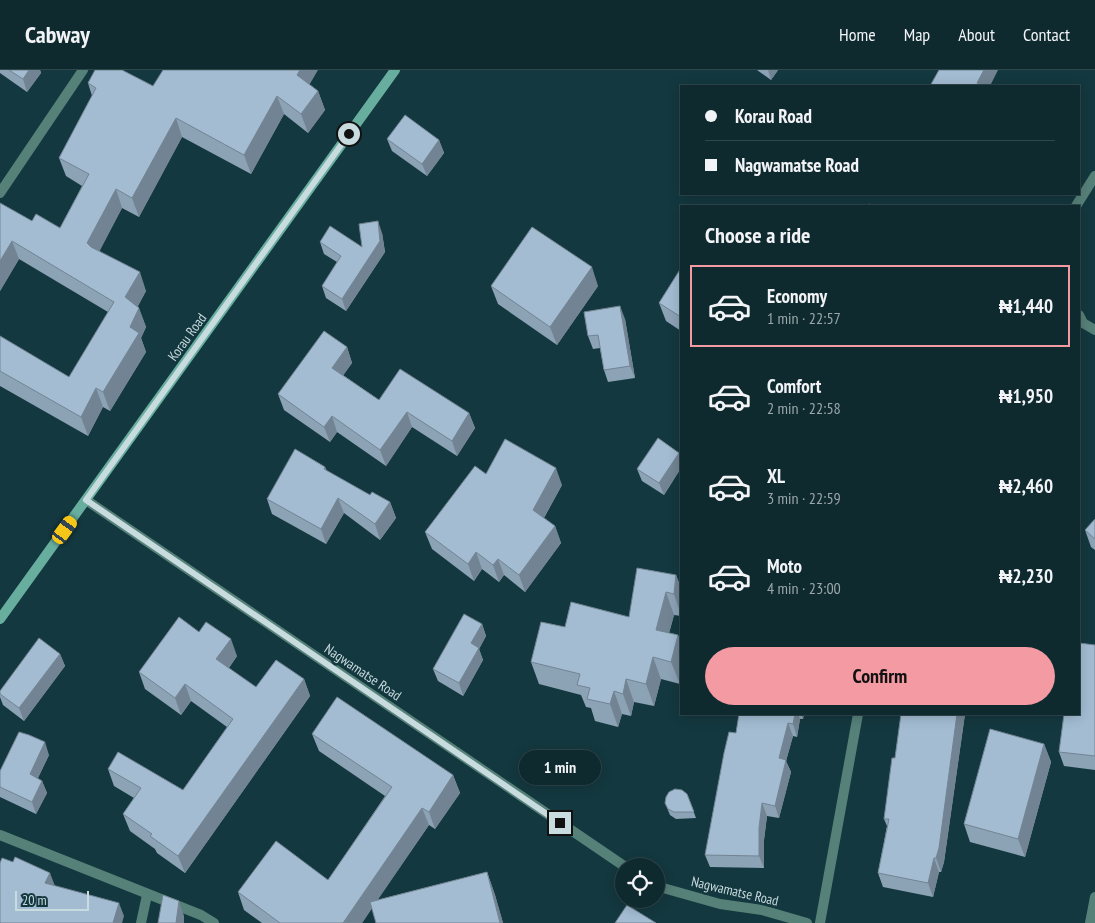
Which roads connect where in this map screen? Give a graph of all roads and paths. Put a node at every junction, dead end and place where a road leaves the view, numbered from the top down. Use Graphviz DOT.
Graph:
graph roads {
  1 [pos="83,70"];
  2 [pos="395,70"];
  3 [pos="1095,176"];
  4 [pos="0,192"];
  5 [pos="1077,205"];
  6 [pos="1080,317"];
  7 [pos="1095,330"];
  8 [pos="86,500"];
  9 [pos="0,619"];
  10 [pos="858,715"];
  11 [pos="0,835"];
  12 [pos="615,860"];
  13 [pos="665,889"];
  14 [pos="147,895"];
  15 [pos="1095,896"];
  16 [pos="140,923"];
  17 [pos="214,923"];
  18 [pos="807,923"];
  19 [pos="820,923"];
  20 [pos="1090,923"];
  1 -- 4 [label="street"];
  2 -- 8 [label="street, Korau Road"];
  3 -- 5 [label="street"];
  6 -- 7 [label="street"];
  8 -- 9 [label="street, Korau Road"];
  8 -- 12 [label="street, Nagwamatse Road"];
  10 -- 19 [label="street"];
  11 -- 14 [label="street"];
  13 -- 18 [label="street, Nagwamatse Road"];
  14 -- 16 [label="street"];
  14 -- 17 [label="street"];
  15 -- 20 [label="street"];
}
